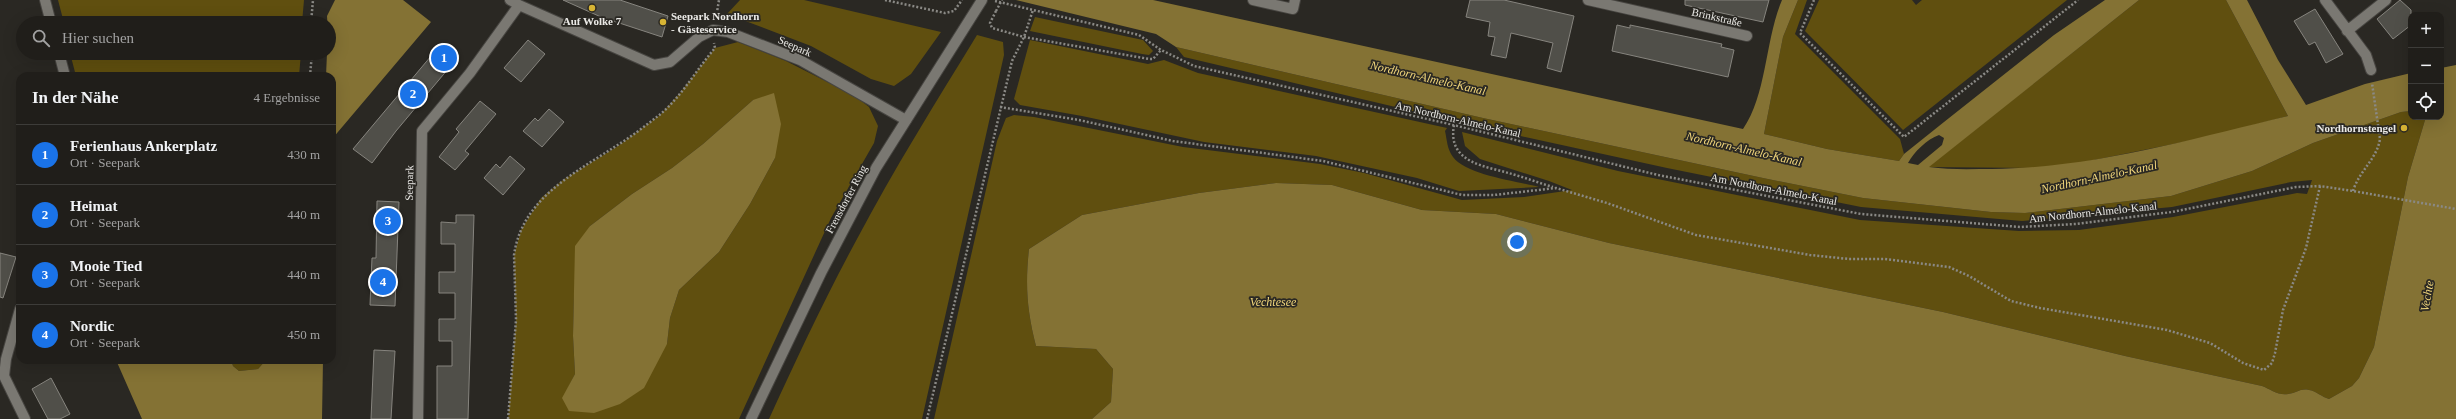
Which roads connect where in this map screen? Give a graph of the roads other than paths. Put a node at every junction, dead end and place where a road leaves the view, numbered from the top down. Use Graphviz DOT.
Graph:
graph roads {
  1 [pos="45,0"];
  2 [pos="1253,0"];
  3 [pos="1295,0"];
  4 [pos="1588,0"];
  5 [pos="2325,0"];
  6 [pos="2386,0"];
  7 [pos="515,2"];
  8 [pos="980,4"];
  9 [pos="49,16"];
  10 [pos="2347,31"];
  11 [pos="1747,36"];
  12 [pos="61,60"];
  13 [pos="2371,70"];
  14 [pos="64,72"];
  15 [pos="906,120"];
  16 [pos="16,323"];
  17 [pos="25,419"];
  18 [pos="418,419"];
  19 [pos="751,419"];
  1 -- 9 [label="street"];
  2 -- 3 [label="street"];
  4 -- 11 [label="street, Brinkstraße"];
  5 -- 10 [label="street"];
  6 -- 10 [label="street"];
  7 -- 15 [label="street, Seepark"];
  7 -- 18 [label="street, Seepark"];
  8 -- 15 [label="street, Frensdorfer Ring"];
  10 -- 13 [label="street"];
  12 -- 14 [label="street"];
  15 -- 19 [label="street, Frensdorfer Ring"];
  16 -- 17 [label="street"];
}
